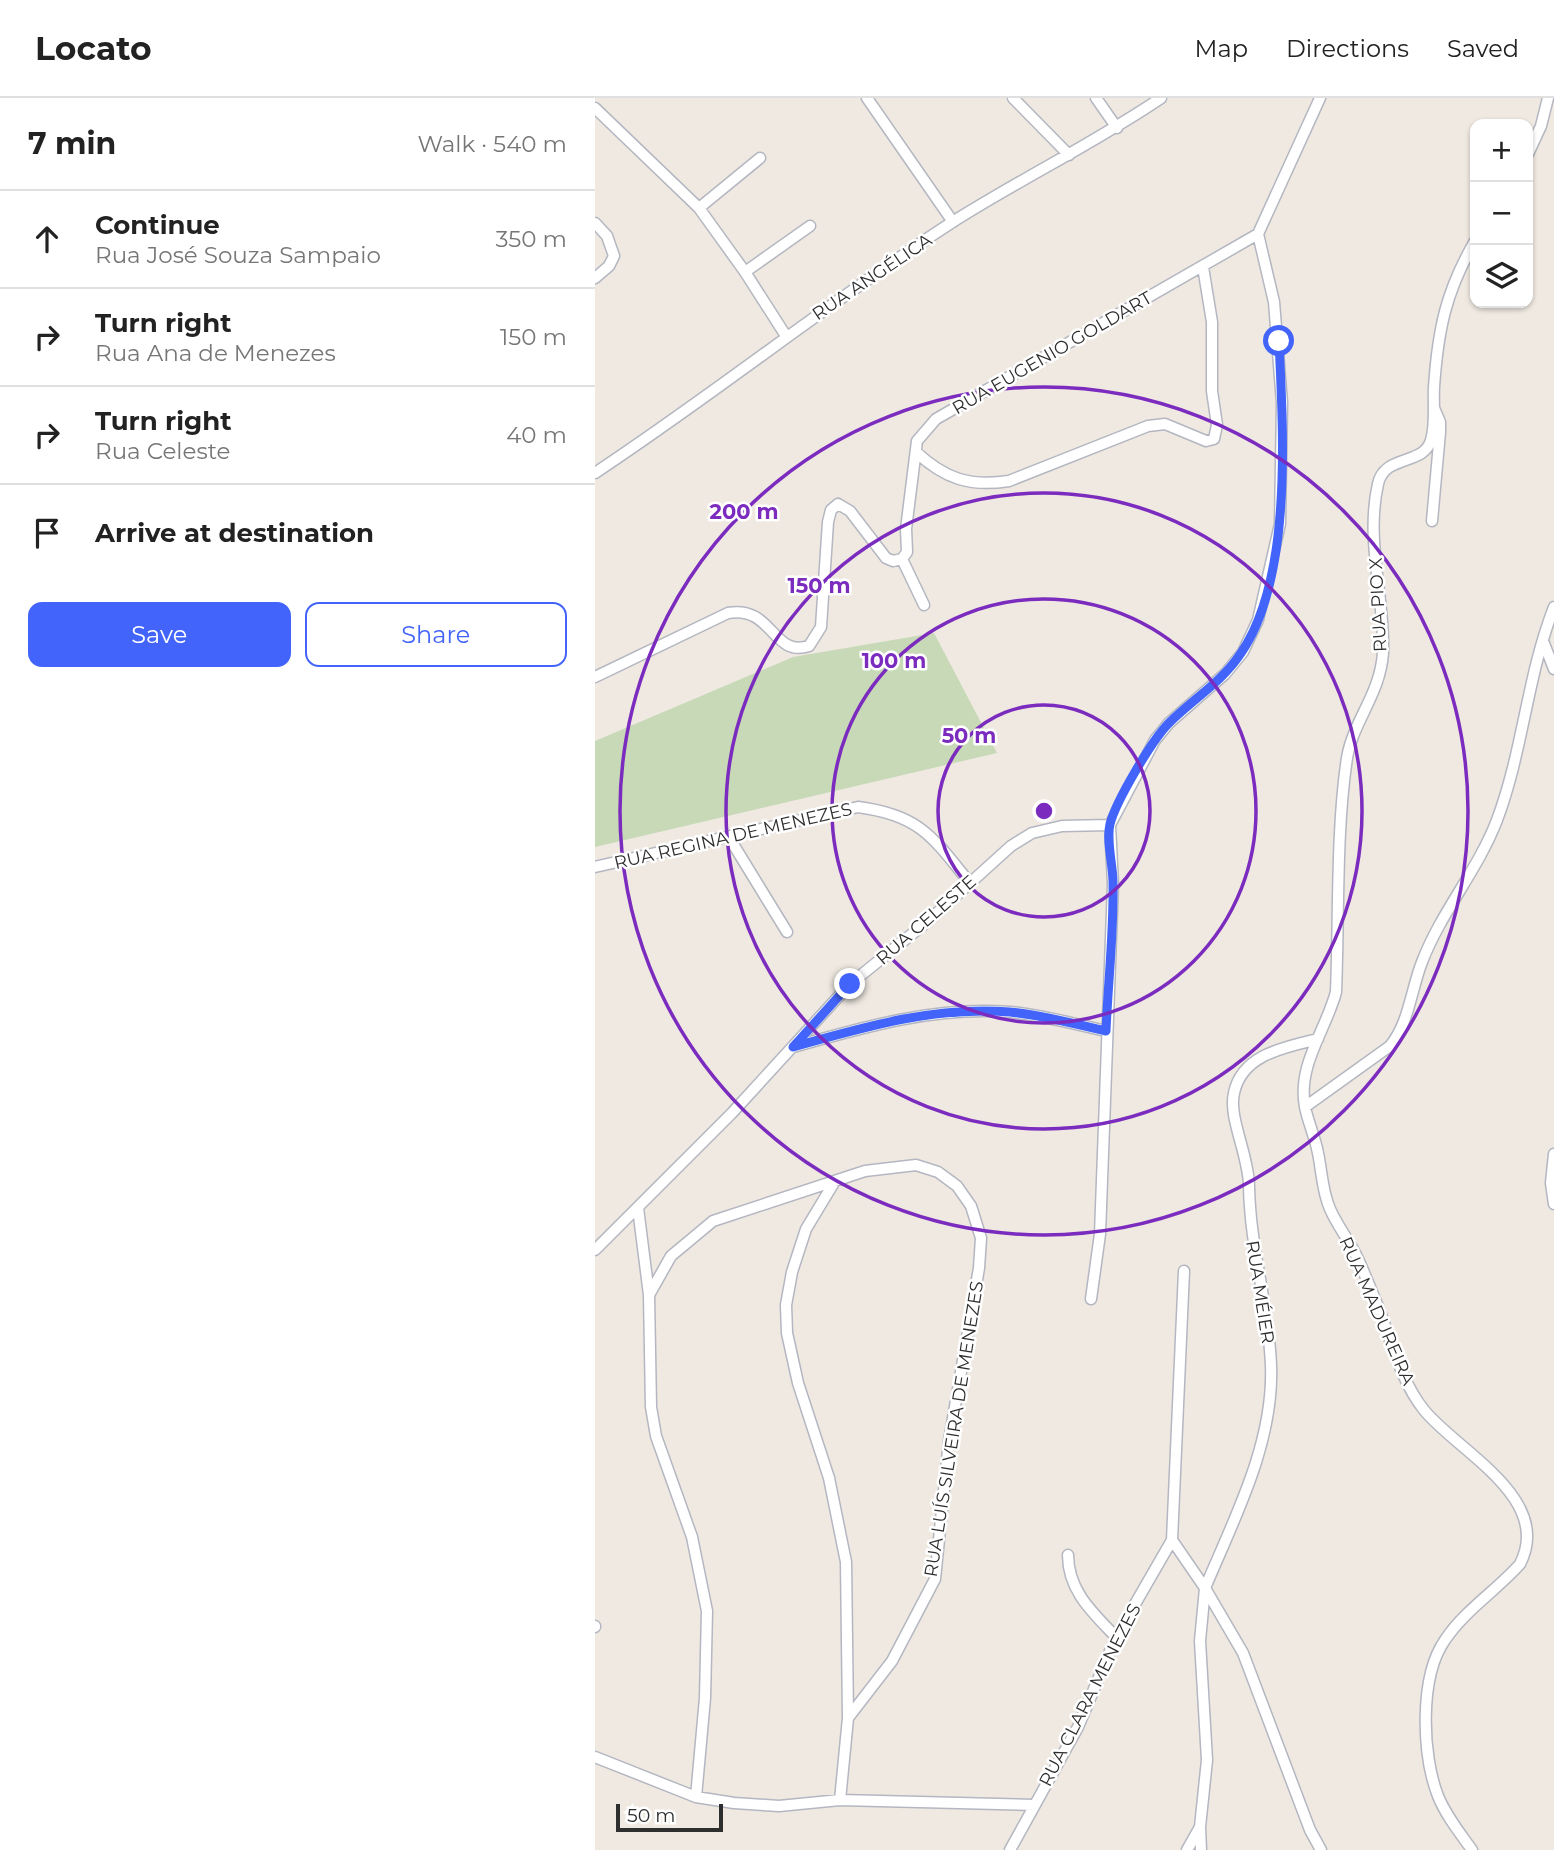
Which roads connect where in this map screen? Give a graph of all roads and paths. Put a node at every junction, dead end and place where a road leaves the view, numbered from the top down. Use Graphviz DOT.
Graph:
graph roads {
  1 [pos="867,98"];
  2 [pos="1013,98"];
  3 [pos="1096,98"];
  4 [pos="1161,98"];
  5 [pos="1320,98"];
  6 [pos="1548,98"];
  7 [pos="595,108"];
  8 [pos="1117,128"];
  9 [pos="1533,143"];
  10 [pos="1069,155"];
  11 [pos="760,158"];
  12 [pos="699,208"];
  13 [pos="953,222"];
  14 [pos="595,223"];
  15 [pos="810,226"];
  16 [pos="1258,234"];
  17 [pos="1473,245"];
  18 [pos="1203,267"];
  19 [pos="745,272"];
  20 [pos="595,278"];
  21 [pos="786,336"];
  22 [pos="1433,406"];
  23 [pos="916,452"];
  24 [pos="595,473"];
  25 [pos="1432,521"];
  26 [pos="902,559"];
  27 [pos="924,605"];
  28 [pos="1554,607"];
  29 [pos="1543,641"];
  30 [pos="1554,669"];
  31 [pos="595,677"];
  32 [pos="1110,825"];
  33 [pos="730,839"];
  34 [pos="595,867"];
  35 [pos="969,882"];
  36 [pos="787,932"];
  37 [pos="1106,1031"];
  38 [pos="1318,1039"];
  39 [pos="793,1047"];
  40 [pos="1305,1107"];
  41 [pos="1554,1154"];
  42 [pos="835,1181"];
  43 [pos="1554,1204"];
  44 [pos="638,1208"];
  45 [pos="595,1250"];
  46 [pos="1184,1271"];
  47 [pos="649,1295"];
  48 [pos="1091,1298"];
  49 [pos="1172,1540"];
  50 [pos="1067,1555"];
  51 [pos="1205,1588"];
  52 [pos="1117,1637"];
  53 [pos="848,1717"];
  54 [pos="595,1757"];
  55 [pos="696,1797"];
  56 [pos="840,1800"];
  57 [pos="1034,1805"];
  58 [pos="1199,1827"];
  59 [pos="1010,1850"];
  60 [pos="1187,1850"];
  61 [pos="1201,1850"];
  62 [pos="1321,1850"];
  63 [pos="1472,1850"];
  1 -- 13 [label="street"];
  2 -- 10 [label="street"];
  3 -- 8 [label="street"];
  4 -- 8 [label="street, RUA ANGÉLICA"];
  5 -- 16 [label="street"];
  6 -- 9 [label="street"];
  7 -- 12 [label="street"];
  8 -- 10 [label="street, RUA ANGÉLICA"];
  10 -- 13 [label="street, RUA ANGÉLICA"];
  11 -- 12 [label="street"];
  12 -- 19 [label="street"];
  13 -- 21 [label="street, RUA ANGÉLICA"];
  14 -- 20 [label="street"];
  15 -- 19 [label="street"];
  16 -- 18 [label="street, RUA EUGENIO GOLDART"];
  16 -- 32 [label="street"];
  17 -- 22 [label="street, RUA PIO X"];
  18 -- 23 [label="street, RUA EUGENIO GOLDART"];
  18 -- 23 [label="street"];
  19 -- 21 [label="street"];
  21 -- 24 [label="street, RUA ANGÉLICA"];
  22 -- 25 [label="street"];
  22 -- 38 [label="street, RUA PIO X"];
  23 -- 26 [label="street, RUA EUGENIO GOLDART"];
  26 -- 27 [label="street"];
  26 -- 31 [label="street"];
  28 -- 29 [label="street"];
  29 -- 30 [label="street"];
  29 -- 40 [label="street"];
  32 -- 35 [label="street, RUA CELESTE"];
  32 -- 37 [label="street"];
  33 -- 34 [label="street, RUA REGINA DE MENEZES"];
  33 -- 35 [label="street, RUA REGINA DE MENEZES"];
  33 -- 36 [label="street"];
  35 -- 39 [label="street, RUA CELESTE"];
  37 -- 39 [label="street"];
  37 -- 48 [label="street"];
  38 -- 40 [label="street, RUA MADUREIRA"];
  38 -- 51 [label="street, RUA MÉIER"];
  39 -- 44 [label="street, RUA CELESTE"];
  40 -- 63 [label="street, RUA MADUREIRA"];
  41 -- 43 [label="street"];
  42 -- 47 [label="street, RUA LUÍS SILVEIRA DE MENEZES"];
  42 -- 53 [label="street"];
  42 -- 53 [label="street, RUA LUÍS SILVEIRA DE MENEZES"];
  44 -- 45 [label="street, RUA CELESTE"];
  44 -- 47 [label="street"];
  46 -- 49 [label="street"];
  47 -- 55 [label="street"];
  49 -- 51 [label="street"];
  49 -- 52 [label="street, RUA CLARA MENEZES"];
  50 -- 52 [label="street"];
  51 -- 58 [label="street, RUA MÉIER"];
  51 -- 62 [label="street"];
  52 -- 57 [label="street, RUA CLARA MENEZES"];
  53 -- 56 [label="street"];
  54 -- 55 [label="street"];
  55 -- 56 [label="street"];
  56 -- 57 [label="street"];
  57 -- 59 [label="street, RUA CLARA MENEZES"];
  58 -- 60 [label="street"];
  58 -- 61 [label="street"];
}
